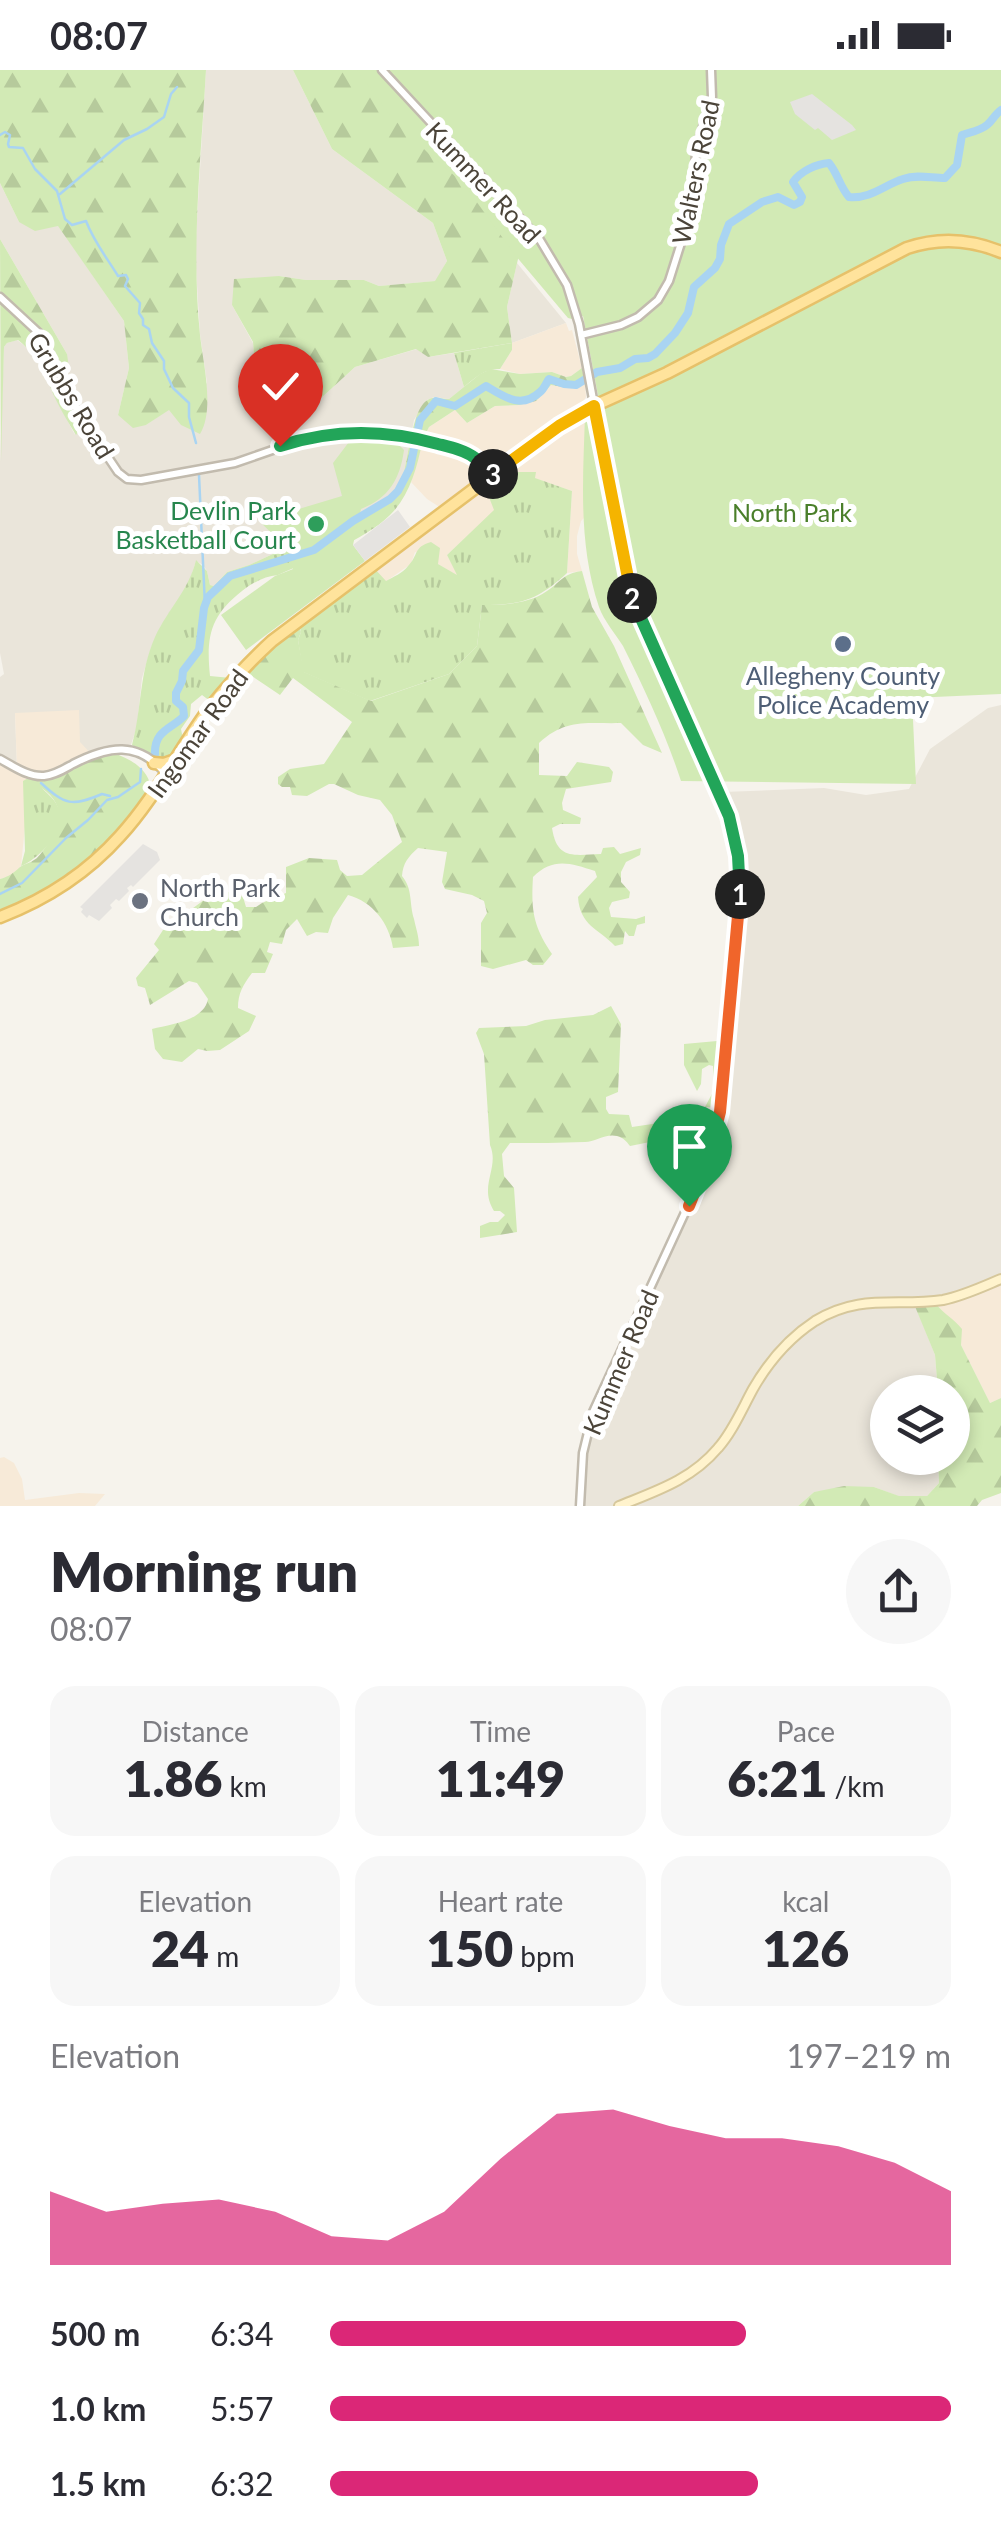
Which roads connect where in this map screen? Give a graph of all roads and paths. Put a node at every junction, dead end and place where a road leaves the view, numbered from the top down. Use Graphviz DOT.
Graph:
graph roads {
  1 [pos="382,70"];
  2 [pos="711,70"];
  3 [pos="1001,252"];
  4 [pos="0,297"];
  5 [pos="580,335"];
  6 [pos="594,406"];
  7 [pos="491,476"];
  8 [pos="0,759"];
  9 [pos="176,759"];
  10 [pos="153,764"];
  11 [pos="166,774"];
  12 [pos="158,786"];
  13 [pos="0,918"];
  14 [pos="1001,1279"];
  15 [pos="580,1506"];
  16 [pos="619,1506"];
  1 -- 5 [label="street, Kummer Road"];
  2 -- 5 [label="street, Walters Road"];
  3 -- 6 [label="main road"];
  4 -- 7 [label="street, Grubbs Road"];
  5 -- 6 [label="street, Kummer Road"];
  6 -- 7 [label="main road, Ingomar Road"];
  6 -- 15 [label="street, Kummer Road"];
  7 -- 9 [label="main road, Ingomar Road"];
  8 -- 10 [label="street"];
  9 -- 10 [label="main road"];
  9 -- 11 [label="main road, Ingomar Road"];
  10 -- 11 [label="street"];
  10 -- 12 [label="main road"];
  11 -- 12 [label="main road, Ingomar Road"];
  12 -- 13 [label="main road, Ingomar Road"];
  14 -- 16 [label="main road"];
}
